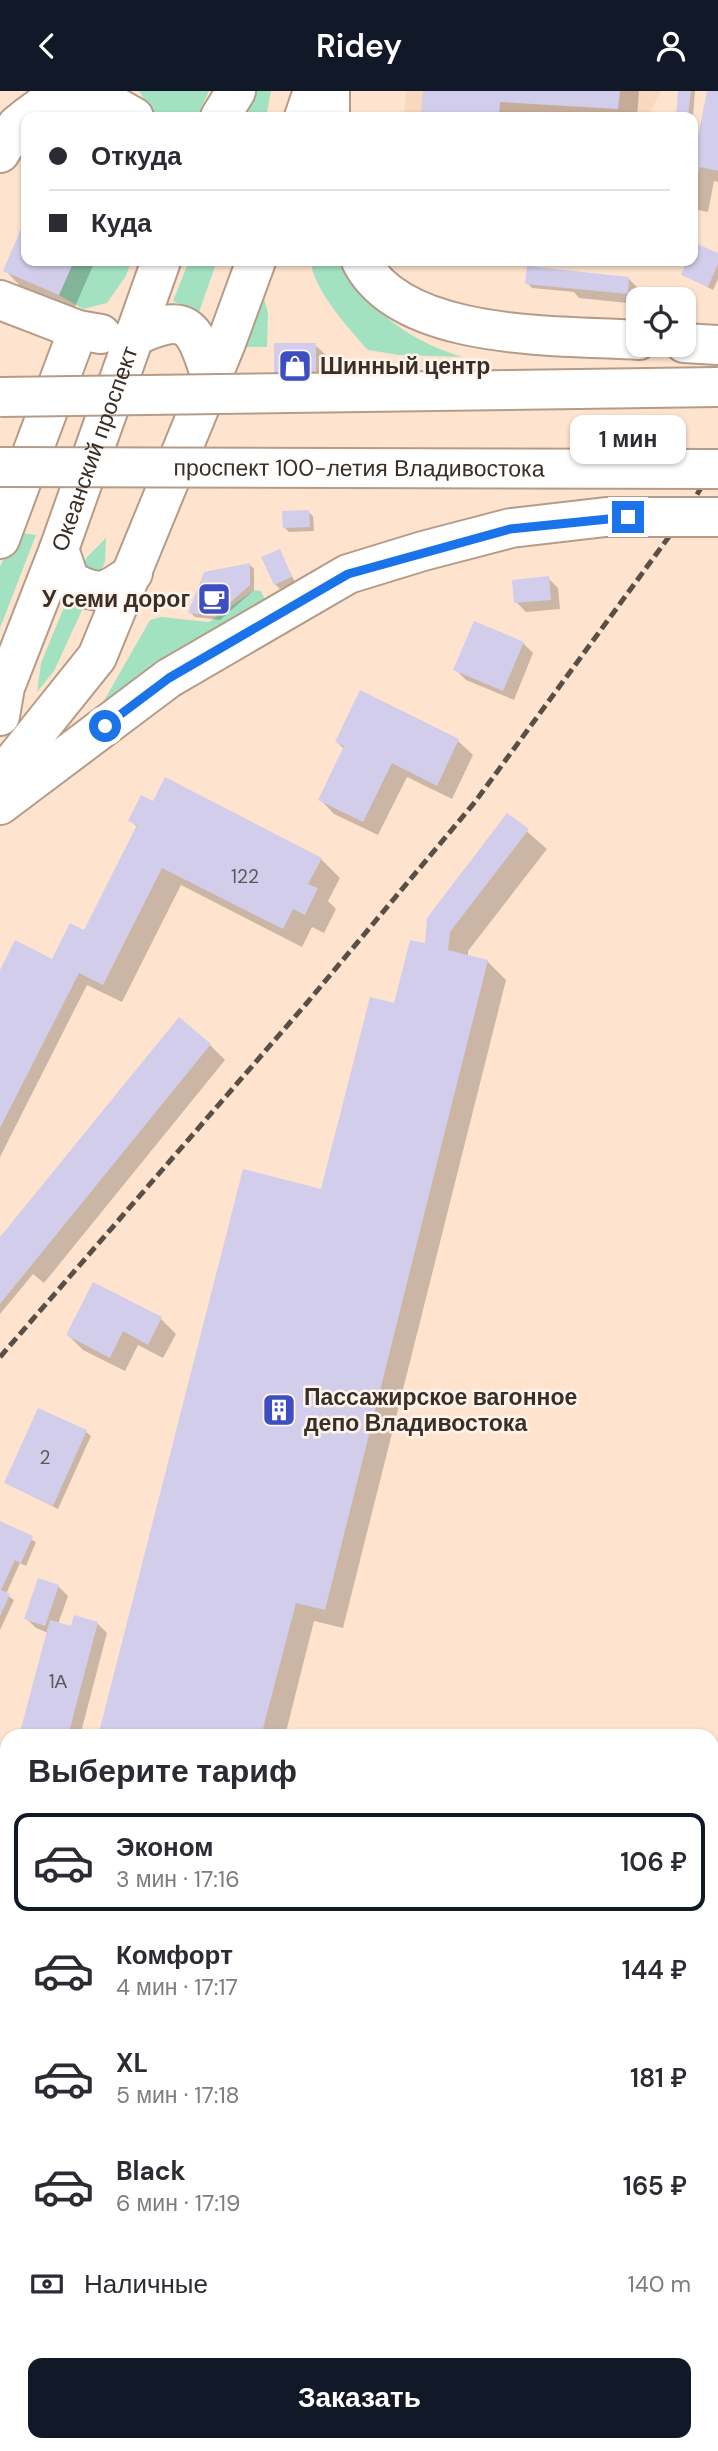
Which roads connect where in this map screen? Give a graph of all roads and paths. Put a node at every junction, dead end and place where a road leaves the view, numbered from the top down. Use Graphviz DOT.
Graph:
graph roads {
  1 [pos="236,91"];
  2 [pos="313,91"];
  3 [pos="330,91"];
  4 [pos="81,93"];
  5 [pos="34,112"];
  6 [pos="125,112"];
  7 [pos="223,112"];
  8 [pos="306,112"];
  9 [pos="330,112"];
  10 [pos="21,122"];
  11 [pos="0,153"];
  12 [pos="159,266"];
  13 [pos="254,266"];
  14 [pos="363,266"];
  15 [pos="0,300"];
  16 [pos="78,330"];
  17 [pos="131,338"];
  18 [pos="626,339"];
  19 [pos="696,344"];
  20 [pos="718,345"];
  21 [pos="211,378"];
  22 [pos="718,387"];
  23 [pos="0,388"];
  24 [pos="0,397"];
  25 [pos="55,397"];
  26 [pos="0,467"];
  27 [pos="718,469"];
  28 [pos="718,517"];
  29 [pos="0,539"];
  30 [pos="58,549"];
  31 [pos="134,573"];
  32 [pos="0,716"];
  33 [pos="0,778"];
  34 [pos="0,805"];
  1 -- 7 [label="main road"];
  2 -- 8 [label="main road"];
  3 -- 9 [label="main road"];
  4 -- 5 [label="main road"];
  4 -- 6 [label="main road"];
  10 -- 11 [label="main road"];
  12 -- 17 [label="main road, Океанский проспект"];
  13 -- 21 [label="main road"];
  14 -- 18 [label="main road"];
  15 -- 16 [label="main road"];
  16 -- 17 [label="main road"];
  16 -- 29 [label="main road"];
  17 -- 21 [label="main road"];
  17 -- 30 [label="main road, Океанский проспект"];
  19 -- 20 [label="main road"];
  21 -- 31 [label="main road"];
  22 -- 25 [label="main road, bridge"];
  23 -- 25 [label="main road, bridge"];
  24 -- 25 [label="main road, bridge"];
  26 -- 27 [label="main road, проспект 100-летия Владивостока, bridge"];
  28 -- 34 [label="main road, bridge"];
  30 -- 31 [label="main road"];
  30 -- 32 [label="main road, Океанский проспект"];
  31 -- 33 [label="main road"];
}
